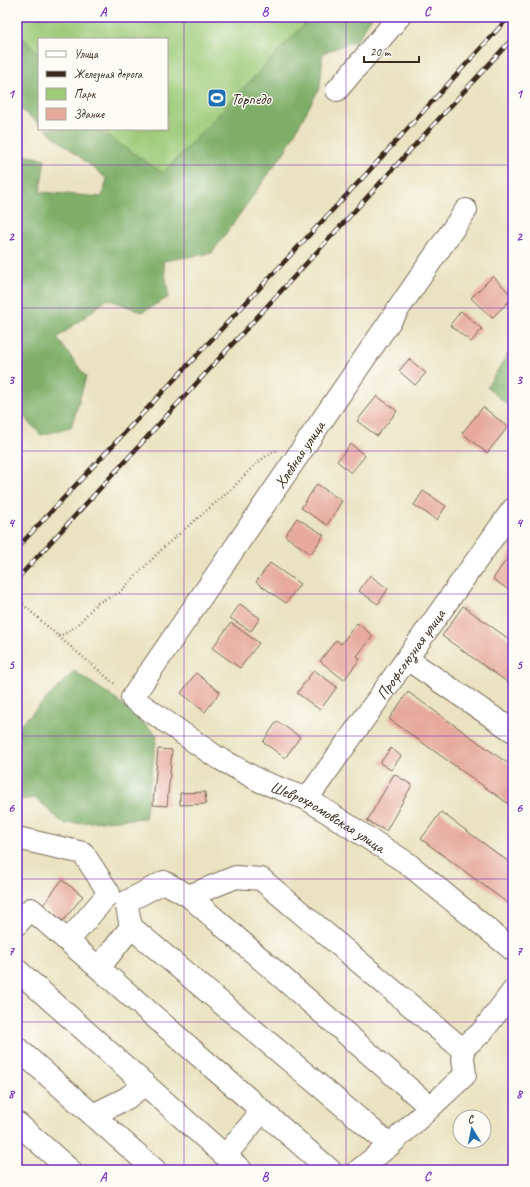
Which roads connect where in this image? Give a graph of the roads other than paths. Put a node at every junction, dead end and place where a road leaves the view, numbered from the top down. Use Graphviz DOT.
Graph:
graph roads {
  1 [pos="399,17"];
  2 [pos="337,90"];
  3 [pos="466,210"];
  4 [pos="513,509"];
  5 [pos="407,658"];
  6 [pos="132,698"];
  7 [pos="513,731"];
  8 [pos="307,799"];
  9 [pos="17,838"];
  10 [pos="189,896"];
  11 [pos="17,924"];
  12 [pos="131,926"];
  13 [pos="68,941"];
  14 [pos="513,950"];
  15 [pos="99,968"];
  16 [pos="17,970"];
  17 [pos="513,991"];
  18 [pos="17,1048"];
  19 [pos="462,1049"];
  20 [pos="145,1084"];
  21 [pos="430,1107"];
  22 [pos="262,1111"];
  23 [pos="92,1115"];
  24 [pos="17,1123"];
  25 [pos="390,1145"];
  26 [pos="233,1163"];
  27 [pos="70,1170"];
  28 [pos="155,1170"];
  29 [pos="330,1170"];
  30 [pos="359,1170"];
  1 -- 2 [label="street"];
  3 -- 6 [label="street, Хлебная улица"];
  4 -- 5 [label="street, Профсоюзная улица"];
  5 -- 7 [label="street"];
  5 -- 8 [label="street, Профсоюзная улица"];
  6 -- 8 [label="street, Шеврохромовская улица"];
  8 -- 14 [label="street, Шеврохромовская улица"];
  9 -- 13 [label="street"];
  10 -- 12 [label="street"];
  10 -- 19 [label="street"];
  10 -- 21 [label="street"];
  11 -- 13 [label="street"];
  12 -- 15 [label="street"];
  12 -- 25 [label="street"];
  13 -- 15 [label="street"];
  15 -- 22 [label="street"];
  16 -- 20 [label="street"];
  17 -- 19 [label="street"];
  18 -- 23 [label="street"];
  19 -- 21 [label="street"];
  20 -- 23 [label="street"];
  20 -- 26 [label="street"];
  21 -- 25 [label="street"];
  22 -- 26 [label="street"];
  22 -- 29 [label="street"];
  23 -- 28 [label="street"];
  24 -- 27 [label="street"];
  25 -- 30 [label="street"];
}
